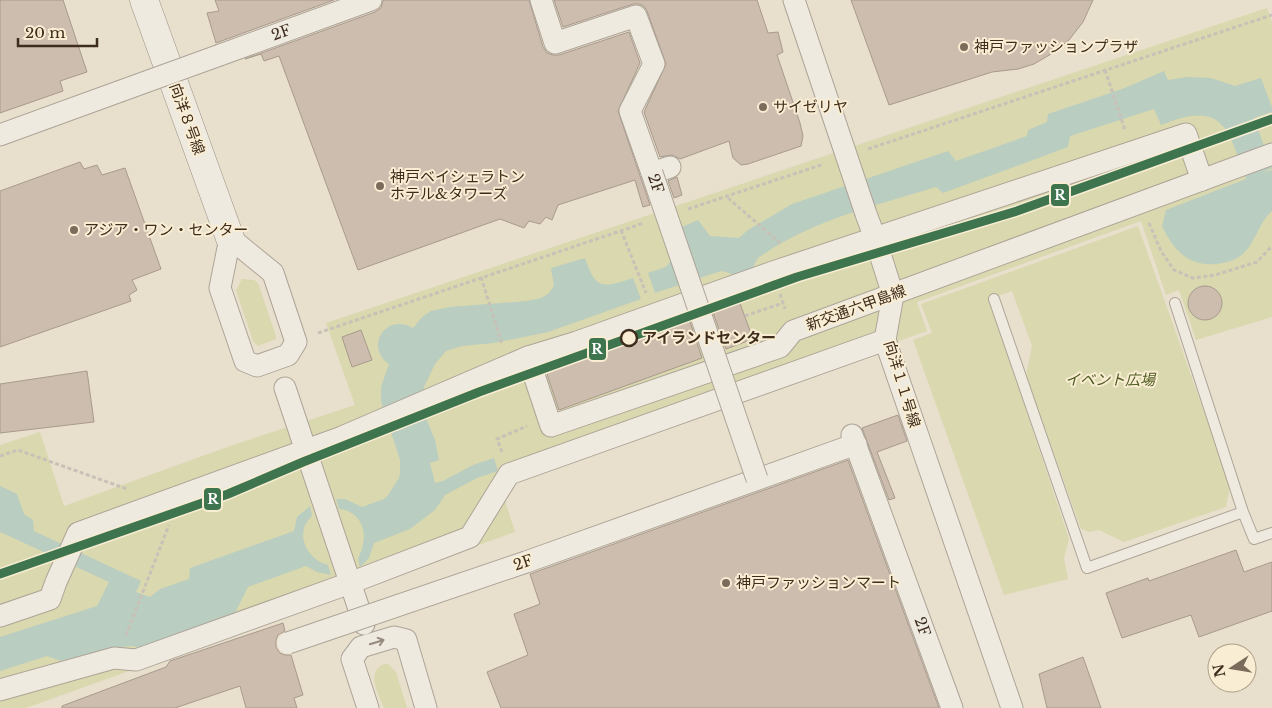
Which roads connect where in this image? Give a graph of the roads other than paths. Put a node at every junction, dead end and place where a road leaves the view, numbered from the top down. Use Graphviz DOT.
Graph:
graph roads {
  1 [pos="144,0"];
  2 [pos="371,0"];
  3 [pos="541,0"];
  4 [pos="794,0"];
  5 [pos="0,135"];
  6 [pos="1271,155"];
  7 [pos="1202,180"];
  8 [pos="230,238"];
  9 [pos="875,238"];
  10 [pos="893,294"];
  11 [pos="994,299"];
  12 [pos="1175,303"];
  13 [pos="885,340"];
  14 [pos="528,357"];
  15 [pos="285,388"];
  16 [pos="615,404"];
  17 [pos="624,433"];
  18 [pos="305,450"];
  19 [pos="757,479"];
  20 [pos="1243,512"];
  21 [pos="1272,533"];
  22 [pos="350,582"];
  23 [pos="0,616"];
  24 [pos="364,624"];
  25 [pos="288,643"];
  26 [pos="0,690"];
  27 [pos="368,708"];
  28 [pos="426,708"];
  29 [pos="952,708"];
  30 [pos="1012,708"];
  1 -- 8 [label="street, 向洋８号線"];
  2 -- 5 [label="street, 2F, bridge"];
  3 -- 19 [label="street, 2F, bridge"];
  4 -- 9 [label="street, 向洋１１号線"];
  6 -- 7 [label="street, 新交通六甲島線"];
  7 -- 9 [label="street"];
  7 -- 10 [label="street, 新交通六甲島線"];
  8 -- 8 [label="street"];
  9 -- 10 [label="street, 向洋１１号線"];
  9 -- 14 [label="street"];
  10 -- 13 [label="street, 向洋１１号線"];
  10 -- 16 [label="street, 新交通六甲島線"];
  11 -- 20 [label="lane"];
  12 -- 20 [label="lane"];
  13 -- 17 [label="street"];
  13 -- 30 [label="street, 向洋１１号線"];
  14 -- 16 [label="street, 新交通六甲島線"];
  14 -- 18 [label="street"];
  15 -- 18 [label="street"];
  16 -- 17 [label="street"];
  17 -- 22 [label="street"];
  18 -- 22 [label="street"];
  18 -- 23 [label="street"];
  19 -- 25 [label="street, 2F, bridge"];
  19 -- 29 [label="street, 2F"];
  20 -- 21 [label="lane"];
  22 -- 24 [label="street"];
  22 -- 26 [label="street"];
  27 -- 28 [label="street, one-way"];
}
